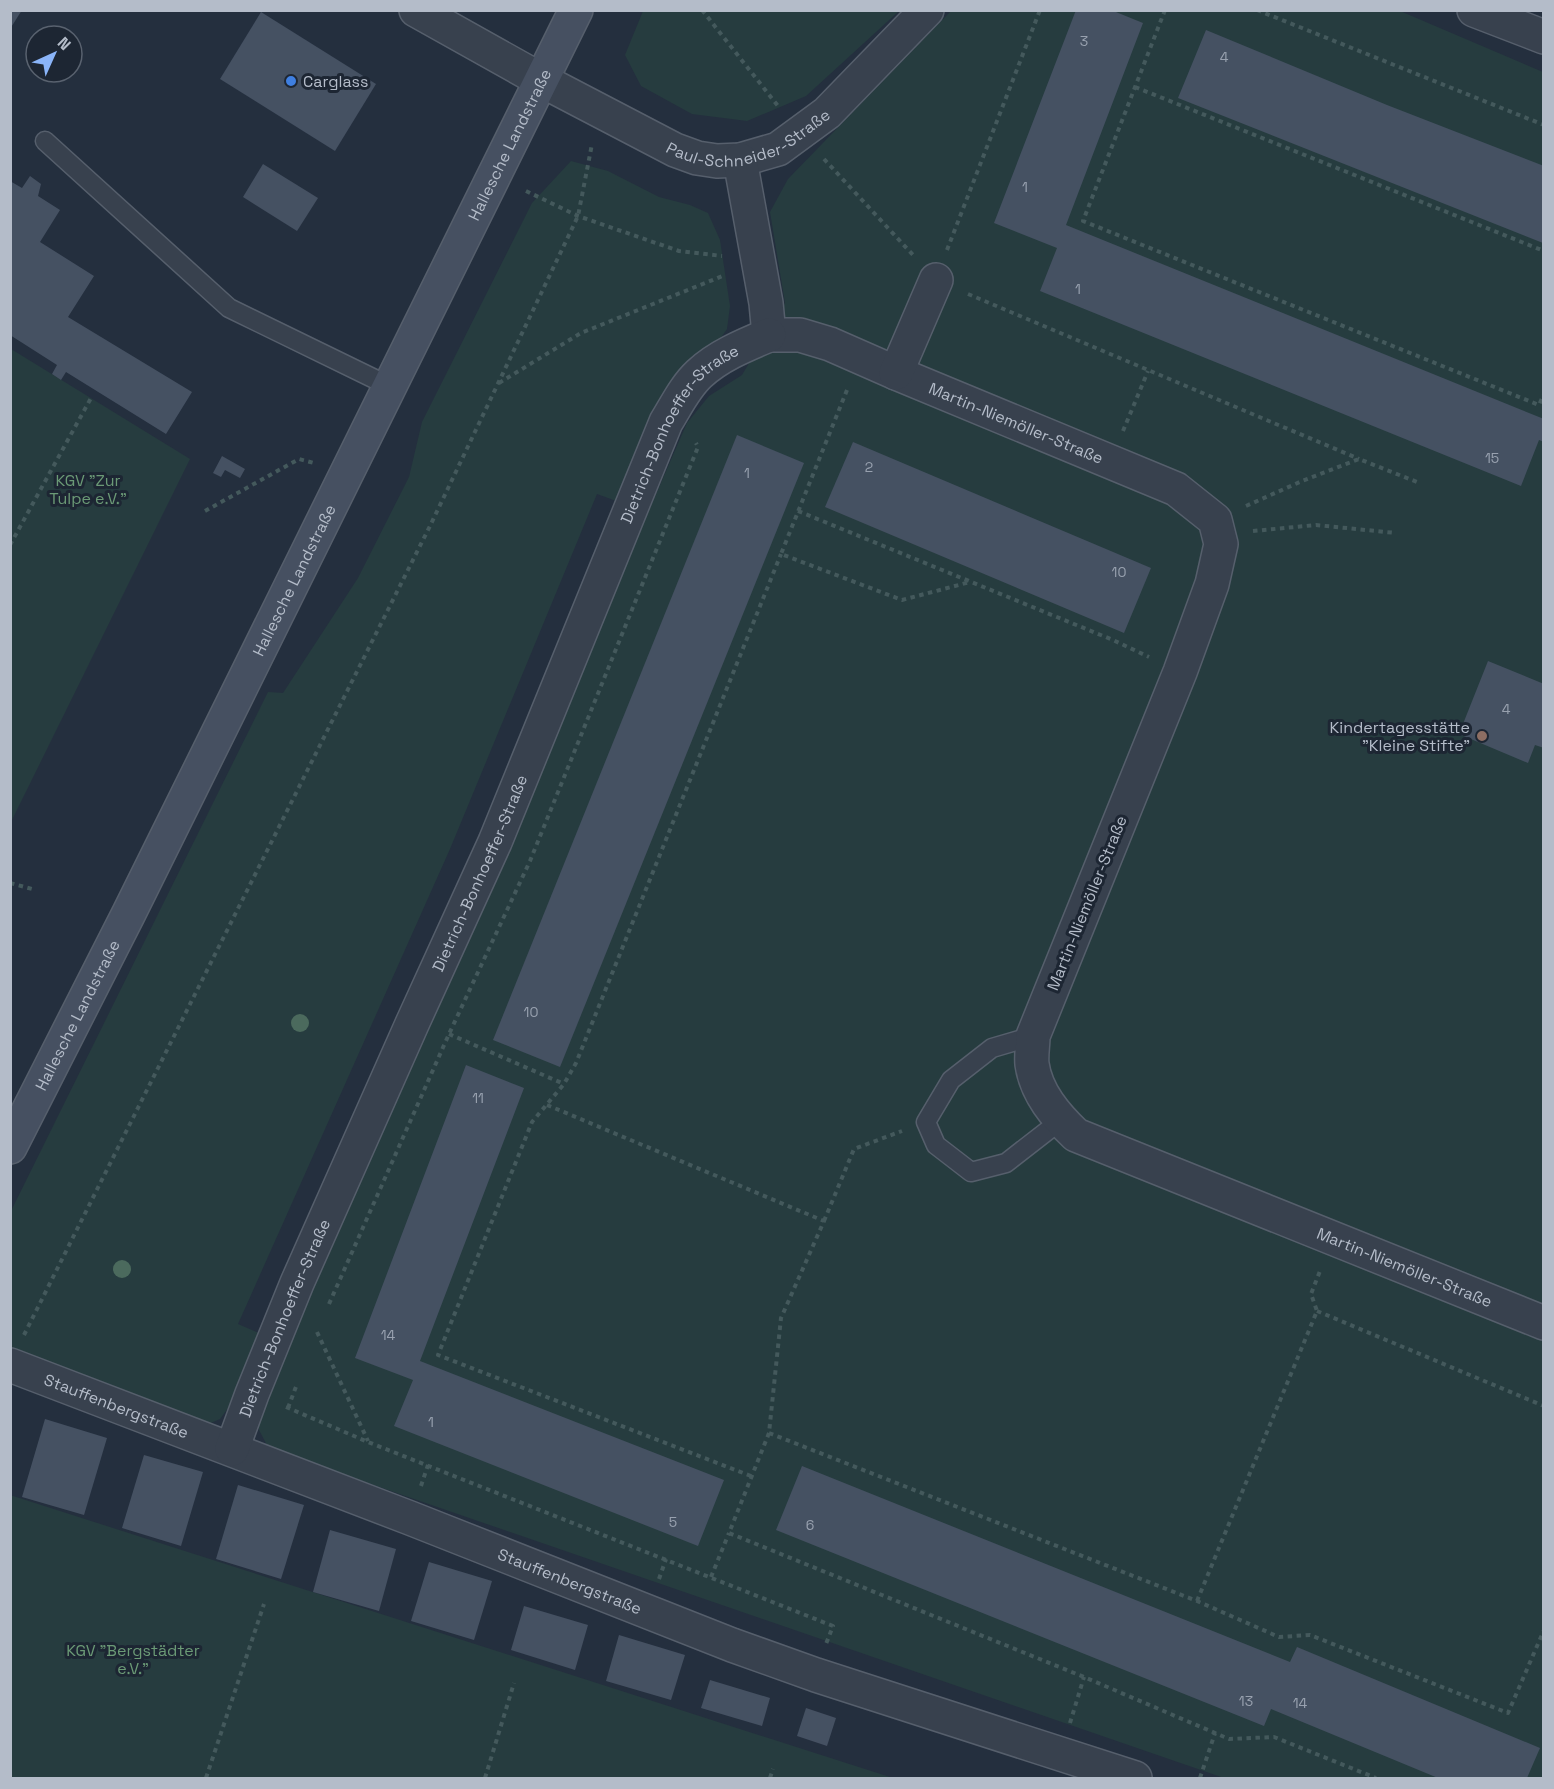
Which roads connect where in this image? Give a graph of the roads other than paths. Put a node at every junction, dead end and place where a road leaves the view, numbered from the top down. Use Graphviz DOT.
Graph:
graph roads {
  1 [pos="416,10"];
  2 [pos="576,10"];
  3 [pos="927,10"];
  4 [pos="1474,10"];
  5 [pos="1544,37"];
  6 [pos="542,81"];
  7 [pos="45,141"];
  8 [pos="740,160"];
  9 [pos="936,280"];
  10 [pos="769,335"];
  11 [pos="896,373"];
  12 [pos="389,386"];
  13 [pos="1033,1036"];
  14 [pos="1060,1120"];
  15 [pos="10,1147"];
  16 [pos="1544,1323"];
  17 [pos="16,1353"];
  18 [pos="232,1449"];
  19 [pos="1135,1779"];
  1 -- 6 [label="street, Paul-Schneider-Straße"];
  2 -- 6 [label="main road, Hallesche Landstraße"];
  3 -- 8 [label="street, Paul-Schneider-Straße"];
  4 -- 5 [label="street"];
  6 -- 8 [label="street, Paul-Schneider-Straße"];
  6 -- 12 [label="main road, Hallesche Landstraße"];
  7 -- 12 [label="lane"];
  8 -- 10 [label="street"];
  9 -- 11 [label="street"];
  10 -- 11 [label="street, Martin-Niemöller-Straße"];
  10 -- 18 [label="street, Dietrich-Bonhoeffer-Straße"];
  11 -- 13 [label="street, Martin-Niemöller-Straße"];
  12 -- 15 [label="main road, Hallesche Landstraße"];
  13 -- 14 [label="street, Martin-Niemöller-Straße"];
  13 -- 14 [label="lane"];
  14 -- 16 [label="street, Martin-Niemöller-Straße"];
  17 -- 18 [label="street, Stauffenbergstraße"];
  18 -- 19 [label="street, Stauffenbergstraße"];
}
